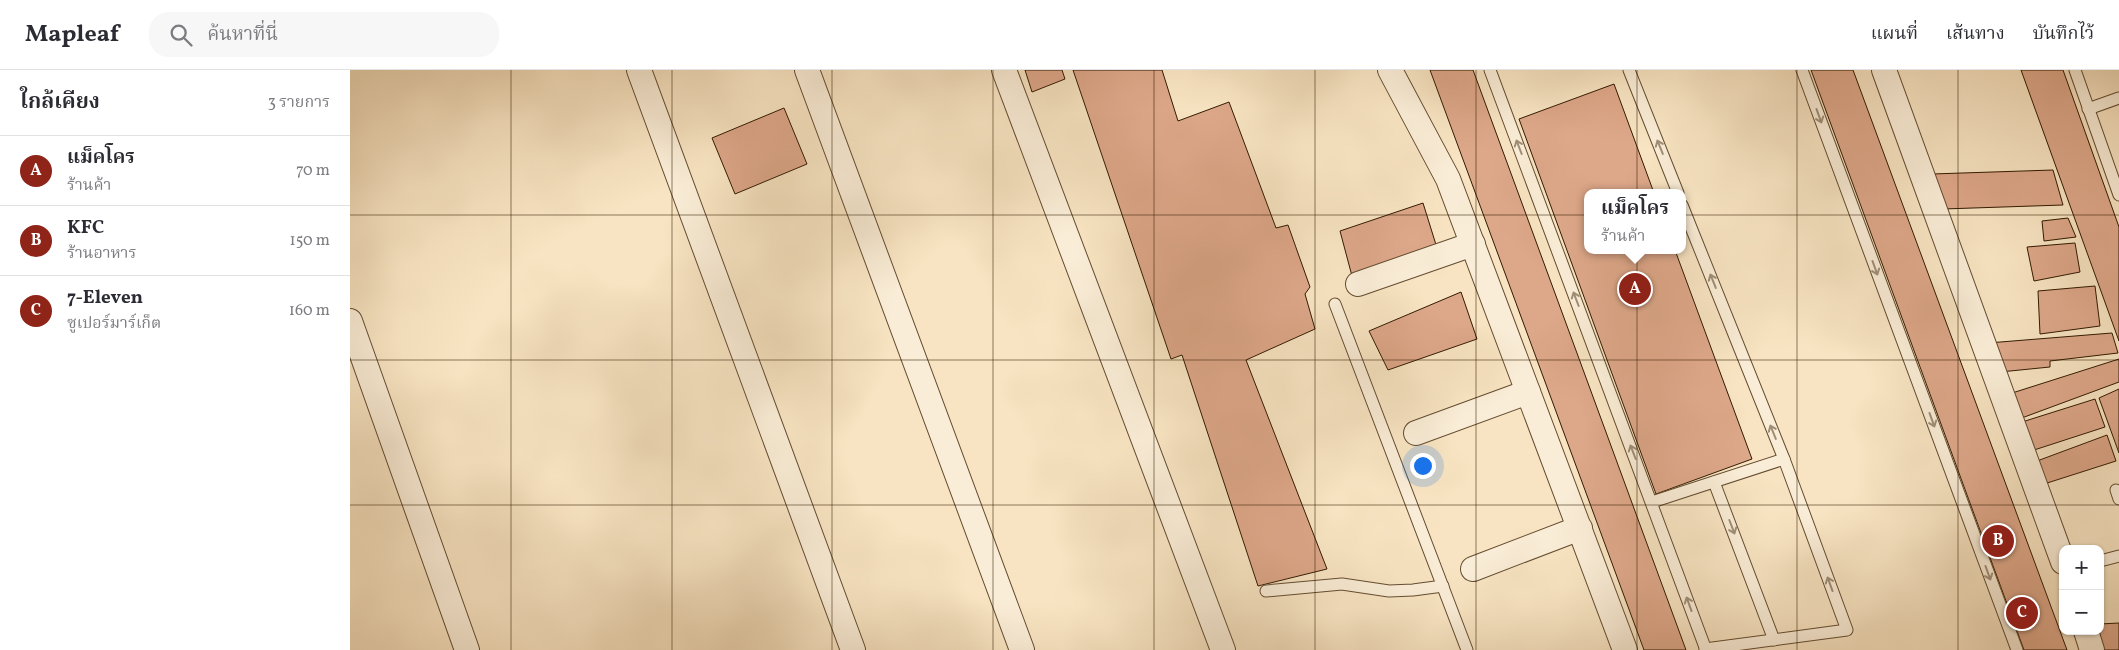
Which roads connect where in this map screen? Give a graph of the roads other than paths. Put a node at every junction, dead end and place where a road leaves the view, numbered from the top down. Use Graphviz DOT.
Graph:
graph roads {
  1 [pos="639,70"];
  2 [pos="807,70"];
  3 [pos="1004,70"];
  4 [pos="1390,70"];
  5 [pos="1490,70"];
  6 [pos="1629,70"];
  7 [pos="1802,70"];
  8 [pos="1884,70"];
  9 [pos="2075,70"];
  10 [pos="2119,98"];
  11 [pos="2088,109"];
  12 [pos="1676,189"];
  13 [pos="2119,195"];
  14 [pos="1686,215"];
  15 [pos="1473,244"];
  16 [pos="1358,284"];
  17 [pos="1334,304"];
  18 [pos="350,321"];
  19 [pos="1528,392"];
  20 [pos="1416,432"];
  21 [pos="1784,459"];
  22 [pos="1714,482"];
  23 [pos="1652,502"];
  24 [pos="1580,528"];
  25 [pos="2059,551"];
  26 [pos="2119,556"];
  27 [pos="2104,560"];
  28 [pos="1473,569"];
  29 [pos="1443,586"];
  30 [pos="1266,591"];
  31 [pos="2087,635"];
  32 [pos="1774,640"];
  33 [pos="1705,649"];
  34 [pos="467,650"];
  35 [pos="853,650"];
  36 [pos="1022,650"];
  37 [pos="1223,650"];
  38 [pos="1467,650"];
  39 [pos="1625,650"];
  40 [pos="2017,650"];
  41 [pos="2092,650"];
  1 -- 35 [label="street"];
  2 -- 36 [label="street"];
  3 -- 37 [label="street"];
  4 -- 15 [label="street"];
  23 -- 5 [label="lane, one-way"];
  12 -- 6 [label="lane, one-way"];
  7 -- 40 [label="lane, one-way"];
  8 -- 25 [label="street"];
  9 -- 11 [label="lane"];
  10 -- 11 [label="lane"];
  11 -- 13 [label="lane"];
  21 -- 14 [label="lane, one-way"];
  15 -- 16 [label="street"];
  15 -- 19 [label="street"];
  17 -- 29 [label="lane"];
  18 -- 34 [label="street"];
  19 -- 20 [label="street"];
  19 -- 24 [label="street"];
  21 -- 22 [label="lane"];
  32 -- 21 [label="lane, one-way"];
  22 -- 23 [label="lane"];
  22 -- 32 [label="lane, one-way"];
  33 -- 23 [label="lane, one-way"];
  24 -- 28 [label="street"];
  24 -- 39 [label="street"];
  26 -- 27 [label="lane"];
  29 -- 30 [label="lane"];
  29 -- 38 [label="lane"];
  31 -- 41 [label="street"];
  32 -- 33 [label="lane"];
}
